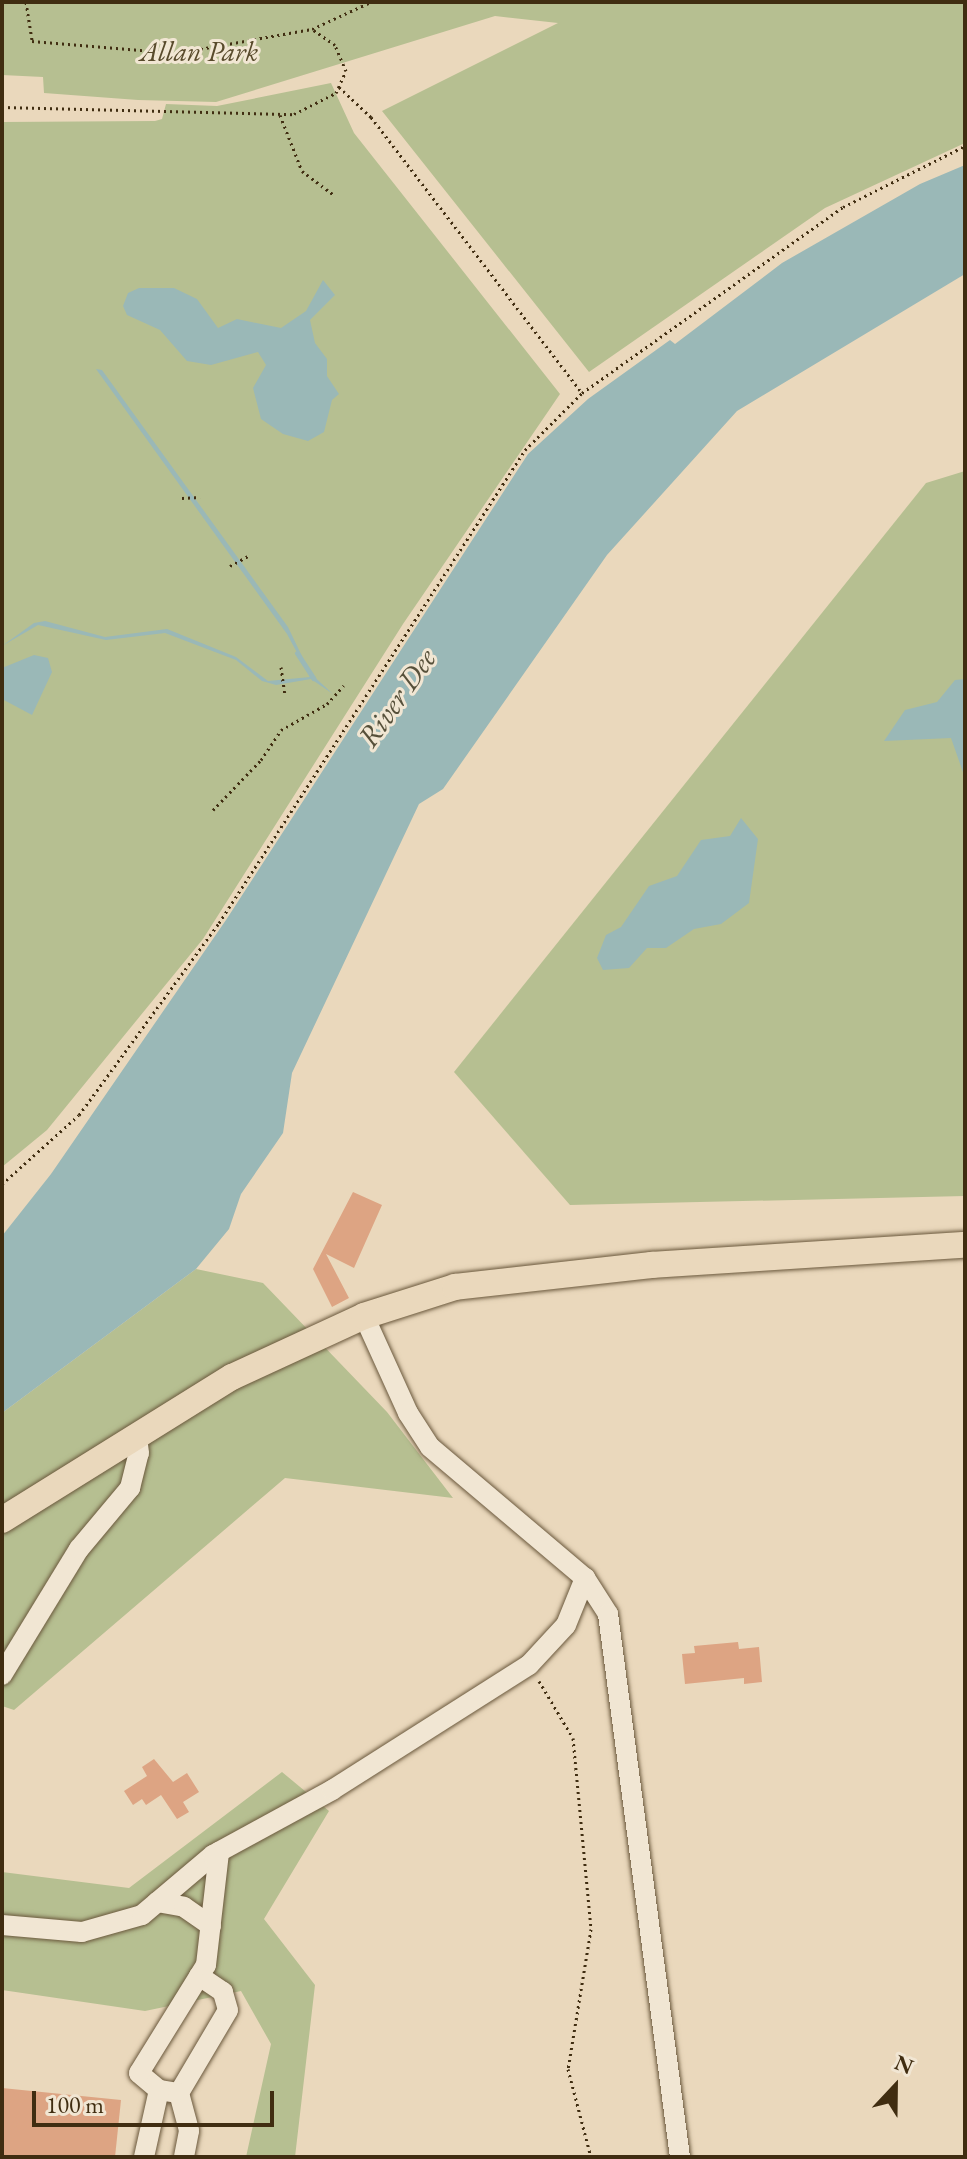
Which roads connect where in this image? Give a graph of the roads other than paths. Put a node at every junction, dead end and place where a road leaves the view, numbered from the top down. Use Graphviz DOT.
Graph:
graph roads {
  1 [pos="965,1245"];
  2 [pos="364,1316"];
  3 [pos="137,1436"];
  4 [pos="2,1520"];
  5 [pos="585,1578"];
  6 [pos="2,1675"];
  7 [pos="219,1852"];
  8 [pos="157,1902"];
  9 [pos="2,1925"];
  10 [pos="211,1926"];
  11 [pos="199,1976"];
  12 [pos="169,2092"];
  13 [pos="144,2157"];
  14 [pos="184,2157"];
  15 [pos="680,2157"];
  1 -- 2 [label="main road"];
  2 -- 3 [label="main road"];
  2 -- 5 [label="street"];
  3 -- 4 [label="main road"];
  3 -- 6 [label="street"];
  5 -- 7 [label="street"];
  5 -- 15 [label="street"];
  7 -- 8 [label="street"];
  7 -- 10 [label="street"];
  8 -- 9 [label="street"];
  8 -- 10 [label="street"];
  10 -- 11 [label="street"];
  11 -- 12 [label="street"];
  11 -- 12 [label="street"];
  12 -- 13 [label="street"];
  12 -- 14 [label="street"];
}
